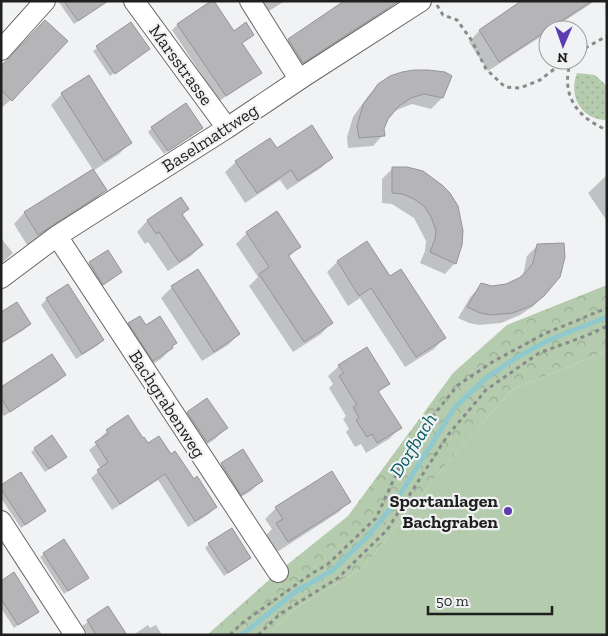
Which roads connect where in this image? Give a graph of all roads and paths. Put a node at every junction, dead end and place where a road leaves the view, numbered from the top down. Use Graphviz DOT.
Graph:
graph roads {
  1 [pos="45,1"];
  2 [pos="134,1"];
  3 [pos="250,1"];
  4 [pos="421,1"];
  5 [pos="435,1"];
  6 [pos="607,36"];
  7 [pos="588,46"];
  8 [pos="1,50"];
  9 [pos="553,70"];
  10 [pos="568,70"];
  11 [pos="300,79"];
  12 [pos="227,128"];
  13 [pos="607,130"];
  14 [pos="57,236"];
  15 [pos="1,278"];
  16 [pos="607,308"];
  17 [pos="607,326"];
  18 [pos="1,521"];
  19 [pos="278,572"];
  20 [pos="75,635"];
  21 [pos="230,635"];
  22 [pos="258,635"];
  1 -- 8 [label="street"];
  2 -- 12 [label="street, Marsstrasse"];
  3 -- 11 [label="street"];
  4 -- 11 [label="street, Baselmattweg"];
  5 -- 9 [label="path"];
  6 -- 7 [label="path"];
  10 -- 13 [label="path"];
  11 -- 12 [label="street, Baselmattweg"];
  12 -- 14 [label="street, Baselmattweg"];
  14 -- 15 [label="street, Baselmattweg"];
  14 -- 19 [label="street, Bachgrabenweg"];
  16 -- 21 [label="path"];
  17 -- 22 [label="path"];
  18 -- 20 [label="street"];
}
